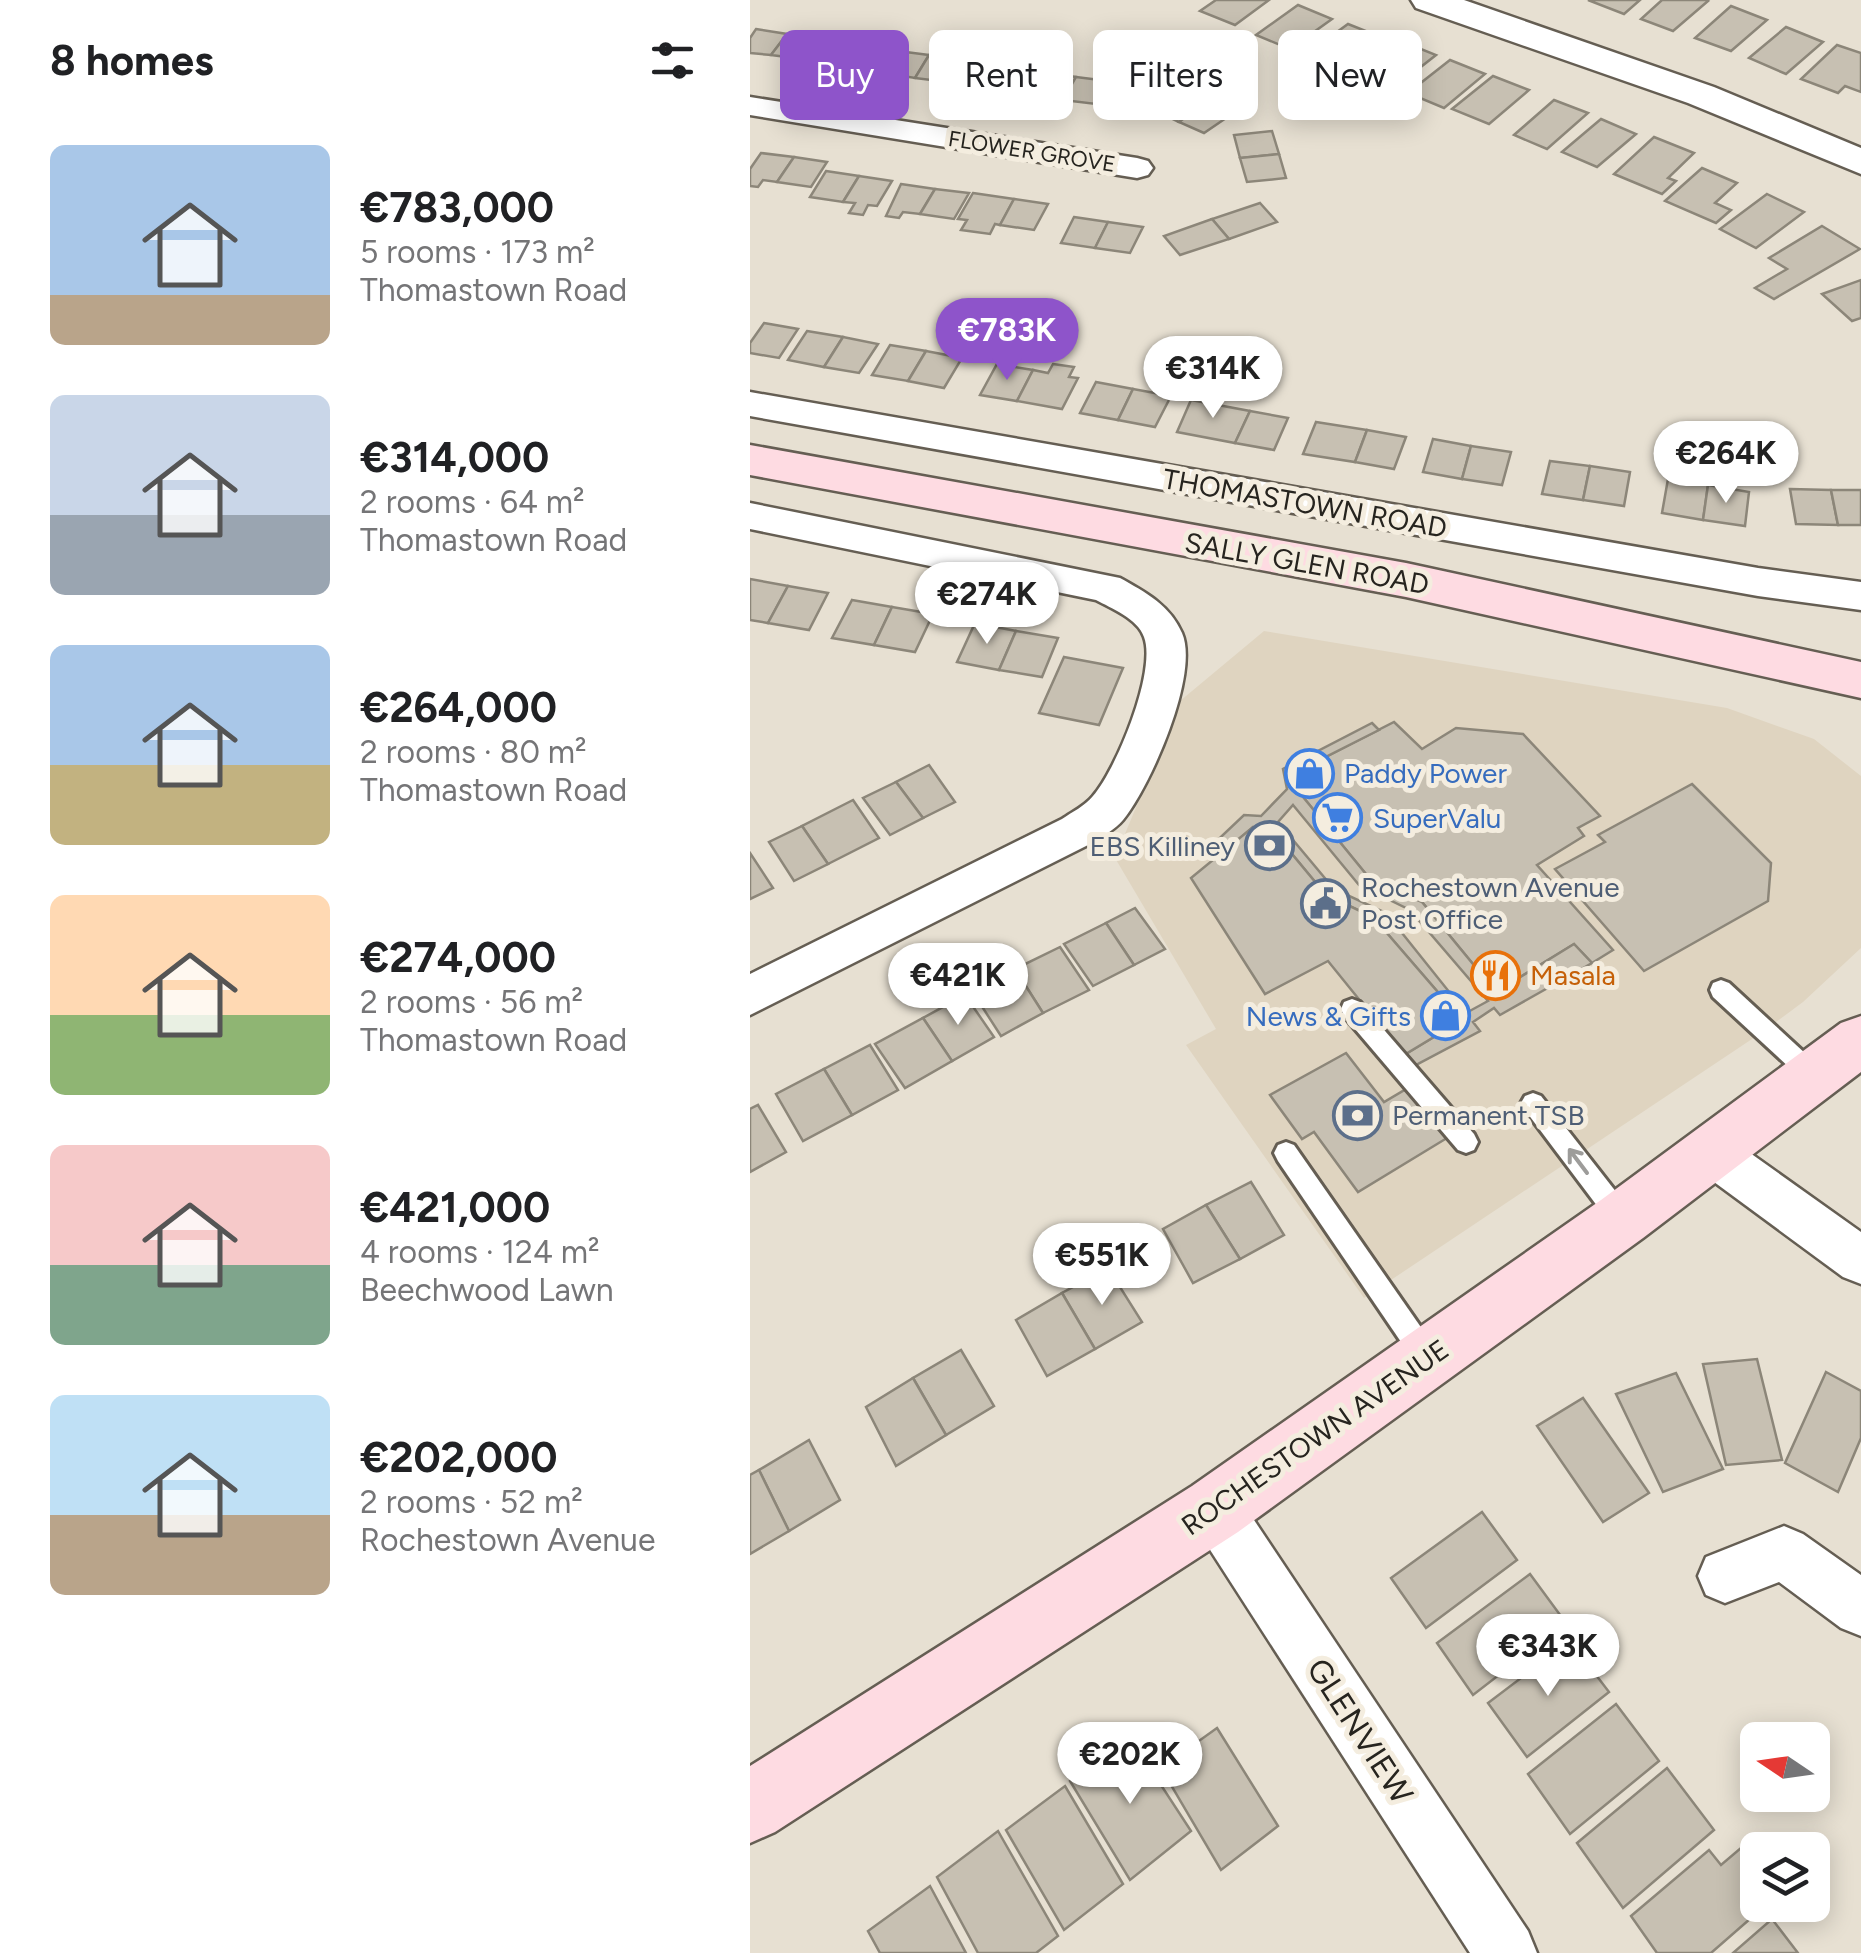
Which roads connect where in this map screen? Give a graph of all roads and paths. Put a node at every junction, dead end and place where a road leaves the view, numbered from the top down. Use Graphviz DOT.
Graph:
graph roads {
  1 [pos="1429,0"];
  2 [pos="750,106"];
  3 [pos="1861,162"];
  4 [pos="1137,168"];
  5 [pos="750,404"];
  6 [pos="750,460"];
  7 [pos="750,516"];
  8 [pos="1861,596"];
  9 [pos="1861,680"];
  10 [pos="1721,990"];
  11 [pos="750,996"];
  12 [pos="1352,1009"];
  13 [pos="1836,1057"];
  14 [pos="1533,1103"];
  15 [pos="1466,1142"];
  16 [pos="1286,1153"];
  17 [pos="1712,1153"];
  18 [pos="1622,1220"];
  19 [pos="1861,1261"];
  20 [pos="1427,1358"];
  21 [pos="1215,1509"];
  22 [pos="1725,1576"];
  23 [pos="1861,1608"];
  24 [pos="750,1808"];
  25 [pos="1506,1953"];
  1 -- 3 [label="street"];
  2 -- 4 [label="street, FLOWER GROVE"];
  5 -- 8 [label="street, THOMASTOWN ROAD"];
  6 -- 9 [label="main road, SALLY GLEN ROAD"];
  7 -- 11 [label="street"];
  10 -- 13 [label="lane"];
  12 -- 15 [label="lane"];
  13 -- 17 [label="main road, ROCHESTOWN AVENUE"];
  18 -- 14 [label="lane, one-way"];
  16 -- 20 [label="lane"];
  17 -- 18 [label="main road, ROCHESTOWN AVENUE"];
  17 -- 19 [label="street"];
  18 -- 20 [label="main road, ROCHESTOWN AVENUE"];
  20 -- 21 [label="main road, ROCHESTOWN AVENUE"];
  21 -- 24 [label="main road, ROCHESTOWN AVENUE"];
  21 -- 25 [label="street, GLENVIEW"];
  22 -- 23 [label="street"];
}
